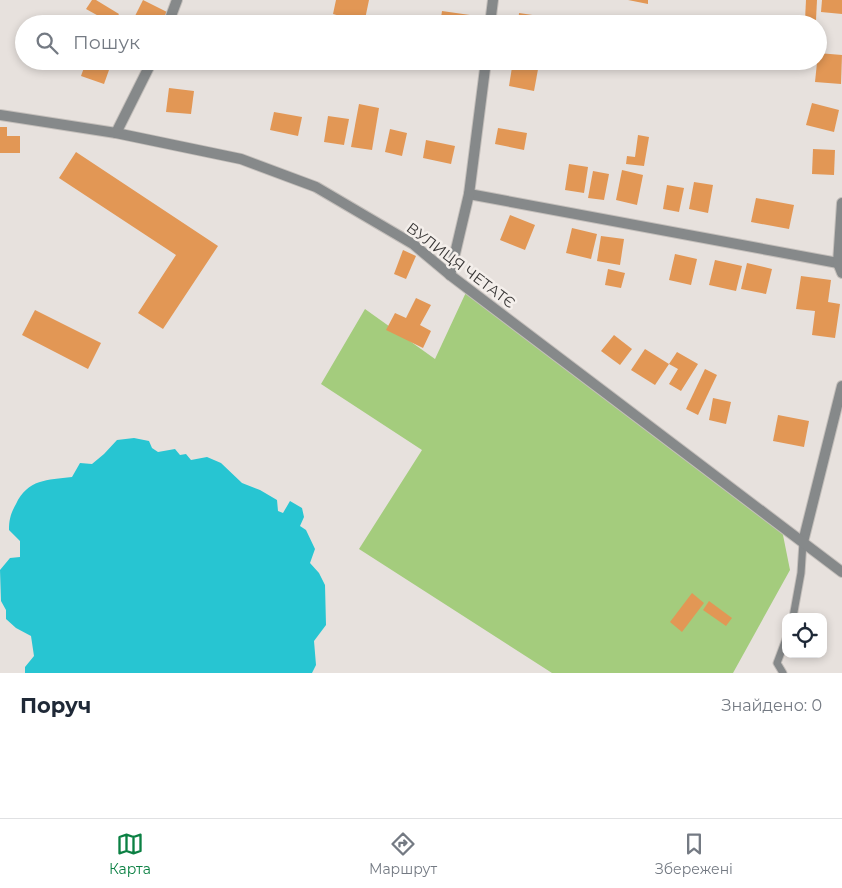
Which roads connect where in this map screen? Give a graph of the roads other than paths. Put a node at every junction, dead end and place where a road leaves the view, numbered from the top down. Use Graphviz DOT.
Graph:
graph roads {
  1 [pos="178,0"];
  2 [pos="494,0"];
  3 [pos="172,15"];
  4 [pos="492,15"];
  5 [pos="148,70"];
  6 [pos="485,70"];
  7 [pos="0,115"];
  8 [pos="116,133"];
  9 [pos="469,194"];
  10 [pos="842,203"];
  11 [pos="840,268"];
  12 [pos="450,275"];
  13 [pos="842,386"];
  14 [pos="803,542"];
  15 [pos="842,572"];
  16 [pos="794,613"];
  17 [pos="782,649"];
  18 [pos="783,673"];
  1 -- 3 [label="street"];
  2 -- 4 [label="street"];
  5 -- 8 [label="street"];
  6 -- 9 [label="street"];
  7 -- 8 [label="street, ВУЛИЦЯ ЧЕТАТЄ"];
  8 -- 12 [label="street, ВУЛИЦЯ ЧЕТАТЄ"];
  9 -- 11 [label="street"];
  9 -- 12 [label="street"];
  10 -- 11 [label="street"];
  12 -- 14 [label="street, ВУЛИЦЯ ЧЕТАТЄ"];
  13 -- 14 [label="street"];
  14 -- 15 [label="street, ВУЛИЦЯ ЧЕТАТЄ"];
  14 -- 16 [label="lane"];
  17 -- 18 [label="lane"];
}
